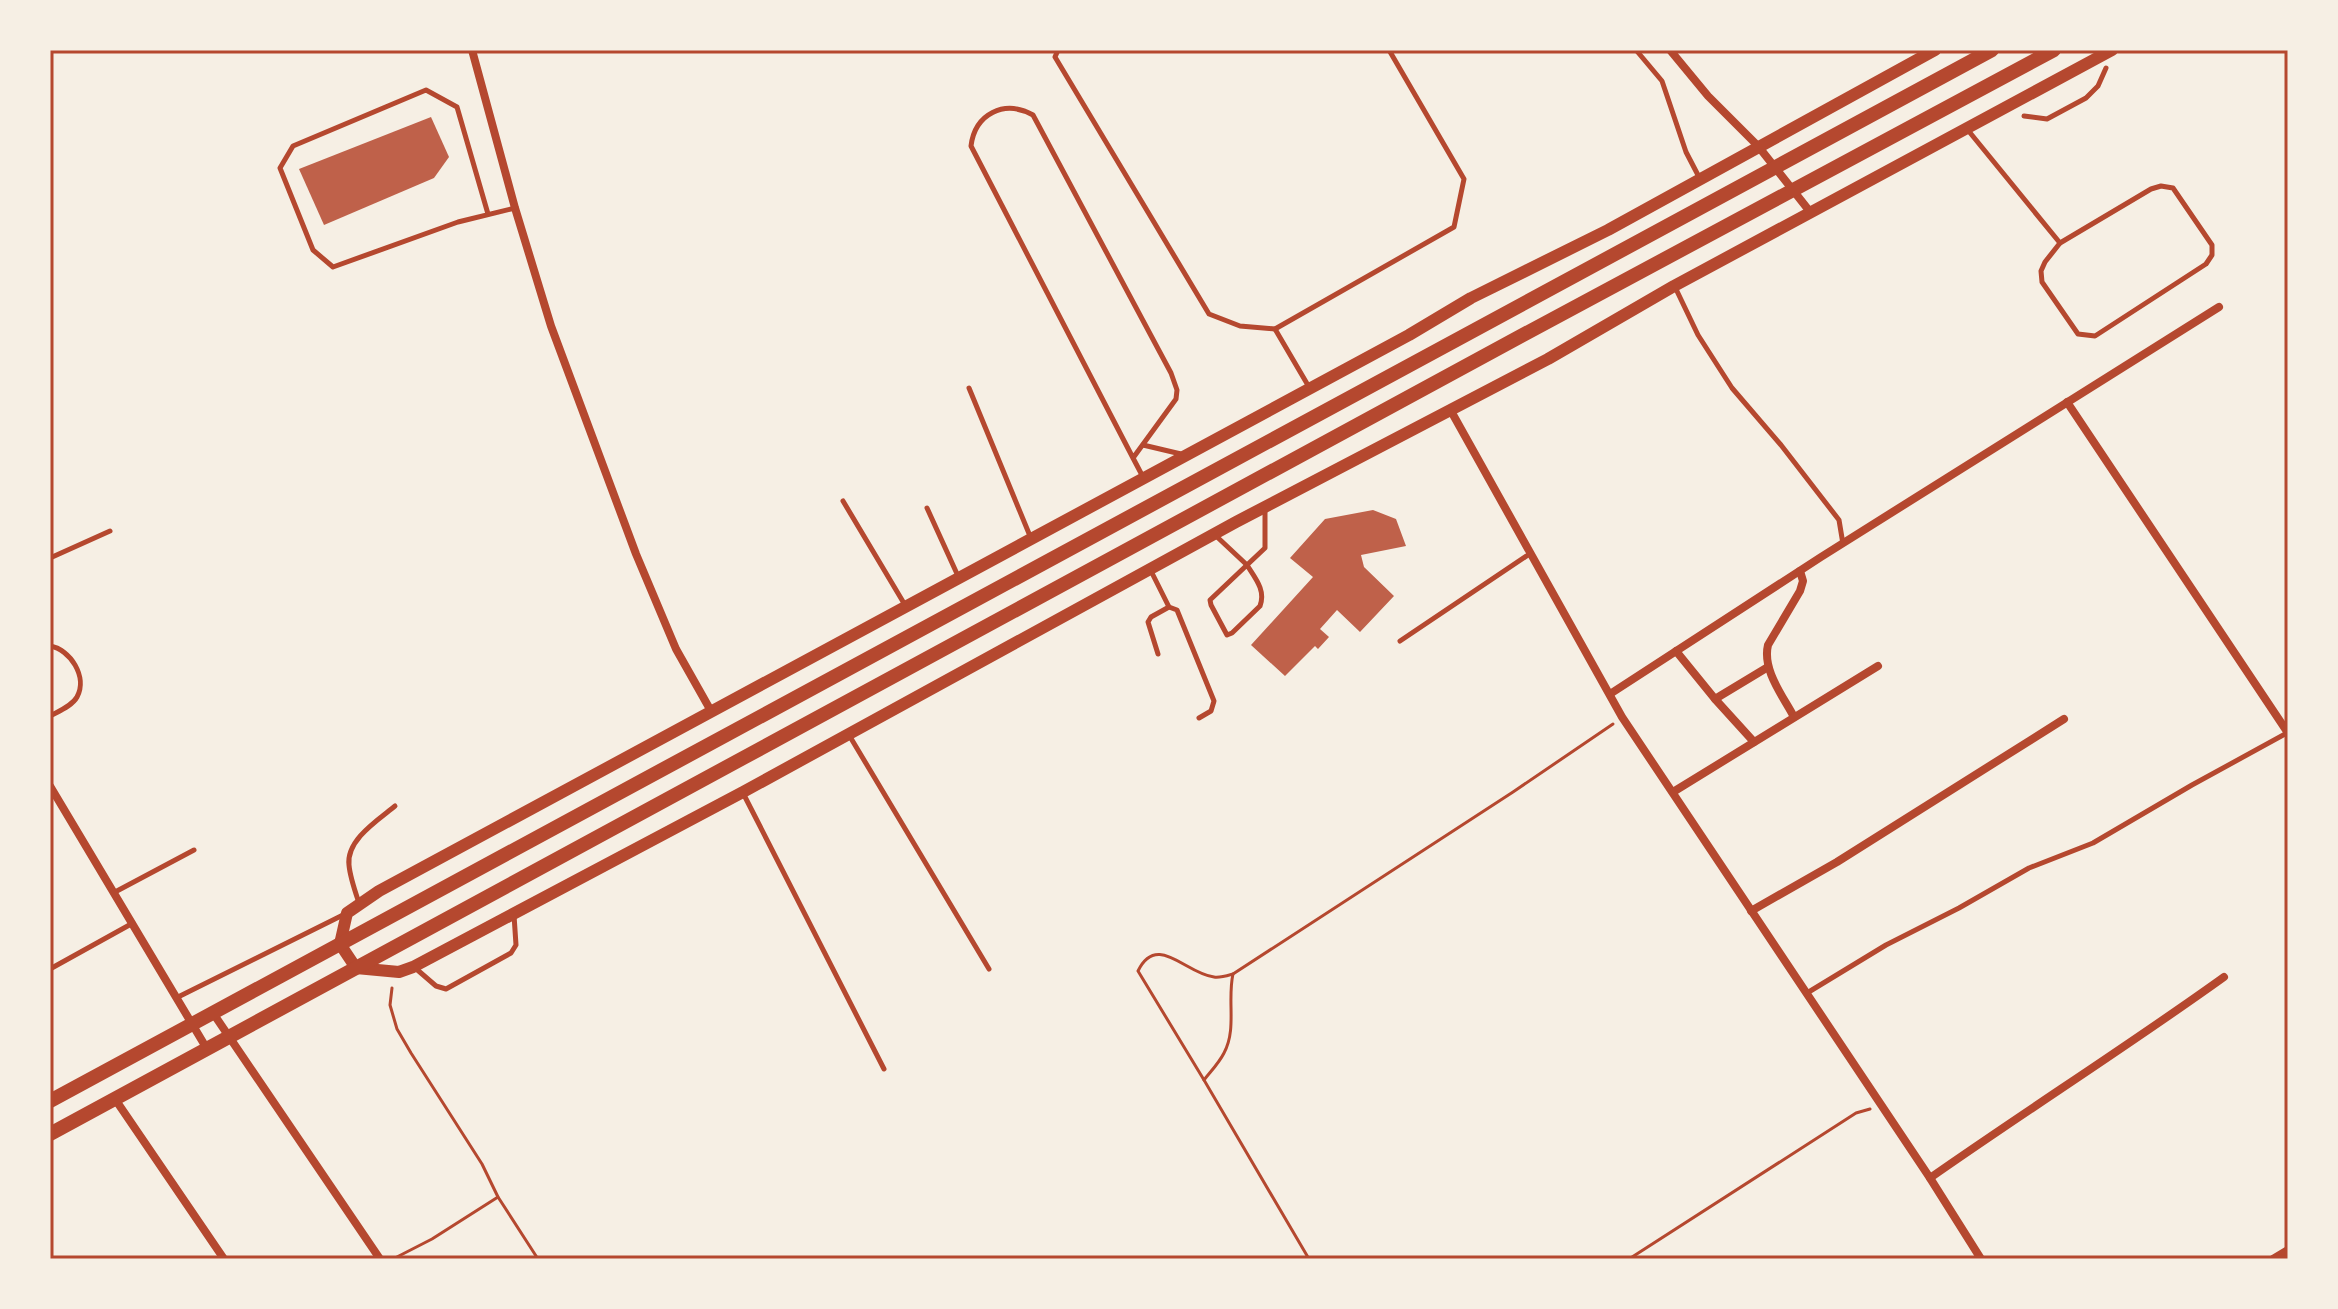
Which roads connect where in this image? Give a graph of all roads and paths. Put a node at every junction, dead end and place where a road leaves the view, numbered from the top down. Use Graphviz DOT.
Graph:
graph roads {
  1 [pos="472,50"];
  2 [pos="1058,50"];
  3 [pos="1389,50"];
  4 [pos="1636,50"];
  5 [pos="1670,50"];
  6 [pos="1935,50"];
  7 [pos="1992,50"];
  8 [pos="2054,50"];
  9 [pos="2112,50"];
  10 [pos="2106,68"];
  11 [pos="2024,116"];
  12 [pos="1967,128"];
  13 [pos="1758,146"];
  14 [pos="1775,166"];
  15 [pos="1700,179"];
  16 [pos="1794,191"];
  17 [pos="515,208"];
  18 [pos="1811,213"];
  19 [pos="488,214"];
  20 [pos="2060,243"];
  21 [pos="1674,286"];
  22 [pos="2219,307"];
  23 [pos="1275,329"];
  24 [pos="969,388"];
  25 [pos="1309,388"];
  26 [pos="2067,402"];
  27 [pos="1451,411"];
  28 [pos="1143,445"];
  29 [pos="1185,455"];
  30 [pos="1133,458"];
  31 [pos="1144,478"];
  32 [pos="843,501"];
  33 [pos="1265,507"];
  34 [pos="927,508"];
  35 [pos="110,531"];
  36 [pos="1215,534"];
  37 [pos="1031,537"];
  38 [pos="1843,544"];
  39 [pos="1531,553"];
  40 [pos="50,558"];
  41 [pos="1247,565"];
  42 [pos="1151,570"];
  43 [pos="1800,571"];
  44 [pos="959,577"];
  45 [pos="906,605"];
  46 [pos="1169,607"];
  47 [pos="1400,641"];
  48 [pos="50,646"];
  49 [pos="1676,651"];
  50 [pos="1158,654"];
  51 [pos="1878,666"];
  52 [pos="1768,667"];
  53 [pos="1610,694"];
  54 [pos="1715,699"];
  55 [pos="711,711"];
  56 [pos="50,716"];
  57 [pos="1622,717"];
  58 [pos="1794,717"];
  59 [pos="1199,718"];
  60 [pos="2064,719"];
  61 [pos="2288,733"];
  62 [pos="849,734"];
  63 [pos="1754,742"];
  64 [pos="50,786"];
  65 [pos="743,792"];
  66 [pos="1673,792"];
  67 [pos="395,806"];
  68 [pos="194,850"];
  69 [pos="115,892"];
  70 [pos="359,904"];
  71 [pos="1751,911"];
  72 [pos="514,912"];
  73 [pos="347,913"];
  74 [pos="133,923"];
  75 [pos="340,944"];
  76 [pos="413,967"];
  77 [pos="356,968"];
  78 [pos="50,969"];
  79 [pos="989,969"];
  80 [pos="399,972"];
  81 [pos="1233,974"];
  82 [pos="2224,977"];
  83 [pos="1806,994"];
  84 [pos="178,997"];
  85 [pos="213,1013"];
  86 [pos="194,1024"];
  87 [pos="229,1037"];
  88 [pos="207,1049"];
  89 [pos="884,1069"];
  90 [pos="1204,1080"];
  91 [pos="115,1099"];
  92 [pos="50,1101"];
  93 [pos="1882,1106"];
  94 [pos="50,1134"];
  95 [pos="1930,1178"];
  96 [pos="498,1197"];
  97 [pos="2288,1250"];
  98 [pos="224,1259"];
  99 [pos="380,1259"];
  100 [pos="393,1259"];
  101 [pos="538,1259"];
  102 [pos="1309,1259"];
  103 [pos="1629,1259"];
  104 [pos="1981,1259"];
  105 [pos="2273,1259"];
  1 -- 17 [label="street"];
  2 -- 23 [label="lane"];
  3 -- 23 [label="lane"];
  4 -- 15 [label="lane"];
  5 -- 13 [label="street"];
  6 -- 13 [label="street"];
  7 -- 14 [label="main road"];
  8 -- 16 [label="main road"];
  9 -- 12 [label="street"];
  10 -- 11 [label="lane"];
  12 -- 18 [label="street"];
  12 -- 20 [label="lane"];
  13 -- 14 [label="street"];
  13 -- 15 [label="street"];
  14 -- 16 [label="street"];
  14 -- 75 [label="main road"];
  15 -- 25 [label="street"];
  16 -- 18 [label="street"];
  16 -- 77 [label="main road"];
  17 -- 19 [label="lane"];
  17 -- 55 [label="street"];
  18 -- 21 [label="street"];
  19 -- 19 [label="lane"];
  20 -- 20 [label="lane"];
  21 -- 27 [label="street"];
  21 -- 38 [label="lane"];
  22 -- 26 [label="street"];
  23 -- 25 [label="lane"];
  24 -- 37 [label="lane"];
  25 -- 29 [label="street"];
  26 -- 38 [label="street"];
  26 -- 61 [label="street"];
  27 -- 33 [label="street"];
  27 -- 39 [label="street"];
  28 -- 29 [label="lane"];
  28 -- 30 [label="lane"];
  28 -- 30 [label="lane"];
  29 -- 31 [label="street"];
  30 -- 31 [label="lane"];
  31 -- 37 [label="street"];
  32 -- 45 [label="lane"];
  33 -- 36 [label="street"];
  33 -- 41 [label="lane"];
  34 -- 44 [label="lane"];
  35 -- 40 [label="lane"];
  36 -- 41 [label="lane"];
  36 -- 42 [label="street"];
  37 -- 44 [label="street"];
  38 -- 43 [label="street"];
  39 -- 47 [label="lane"];
  39 -- 53 [label="street"];
  41 -- 41 [label="lane"];
  42 -- 46 [label="lane"];
  42 -- 62 [label="street"];
  43 -- 49 [label="street"];
  43 -- 52 [label="street"];
  44 -- 45 [label="street"];
  45 -- 55 [label="street"];
  46 -- 50 [label="lane"];
  46 -- 59 [label="lane"];
  48 -- 56 [label="lane"];
  49 -- 53 [label="street"];
  49 -- 54 [label="street"];
  51 -- 58 [label="street"];
  52 -- 54 [label="street"];
  52 -- 58 [label="street"];
  53 -- 57 [label="street"];
  54 -- 63 [label="street"];
  55 -- 70 [label="street"];
  57 -- 66 [label="street"];
  57 -- 81 [label="path"];
  58 -- 63 [label="street"];
  60 -- 71 [label="street"];
  61 -- 83 [label="lane"];
  62 -- 65 [label="street"];
  62 -- 79 [label="lane"];
  63 -- 66 [label="street"];
  64 -- 69 [label="street"];
  65 -- 72 [label="street"];
  65 -- 89 [label="lane"];
  66 -- 71 [label="street"];
  67 -- 70 [label="lane"];
  68 -- 69 [label="lane"];
  69 -- 74 [label="street"];
  70 -- 73 [label="street"];
  71 -- 83 [label="street"];
  72 -- 76 [label="street"];
  72 -- 76 [label="lane"];
  73 -- 75 [label="street"];
  73 -- 84 [label="lane"];
  74 -- 78 [label="lane"];
  74 -- 84 [label="street"];
  75 -- 77 [label="street"];
  75 -- 85 [label="main road"];
  76 -- 80 [label="street"];
  77 -- 80 [label="street"];
  77 -- 87 [label="main road"];
  80 -- 96 [label="path"];
  81 -- 90 [label="path"];
  81 -- 90 [label="path"];
  82 -- 95 [label="street"];
  83 -- 93 [label="street"];
  84 -- 86 [label="street"];
  85 -- 86 [label="main road"];
  85 -- 87 [label="street"];
  86 -- 88 [label="street"];
  86 -- 92 [label="main road"];
  87 -- 88 [label="main road"];
  87 -- 99 [label="street"];
  88 -- 91 [label="main road"];
  90 -- 102 [label="path"];
  91 -- 94 [label="main road"];
  91 -- 98 [label="street"];
  93 -- 95 [label="street"];
  93 -- 103 [label="path"];
  95 -- 104 [label="street"];
  96 -- 100 [label="path"];
  96 -- 101 [label="path"];
  97 -- 105 [label="street"];
}
